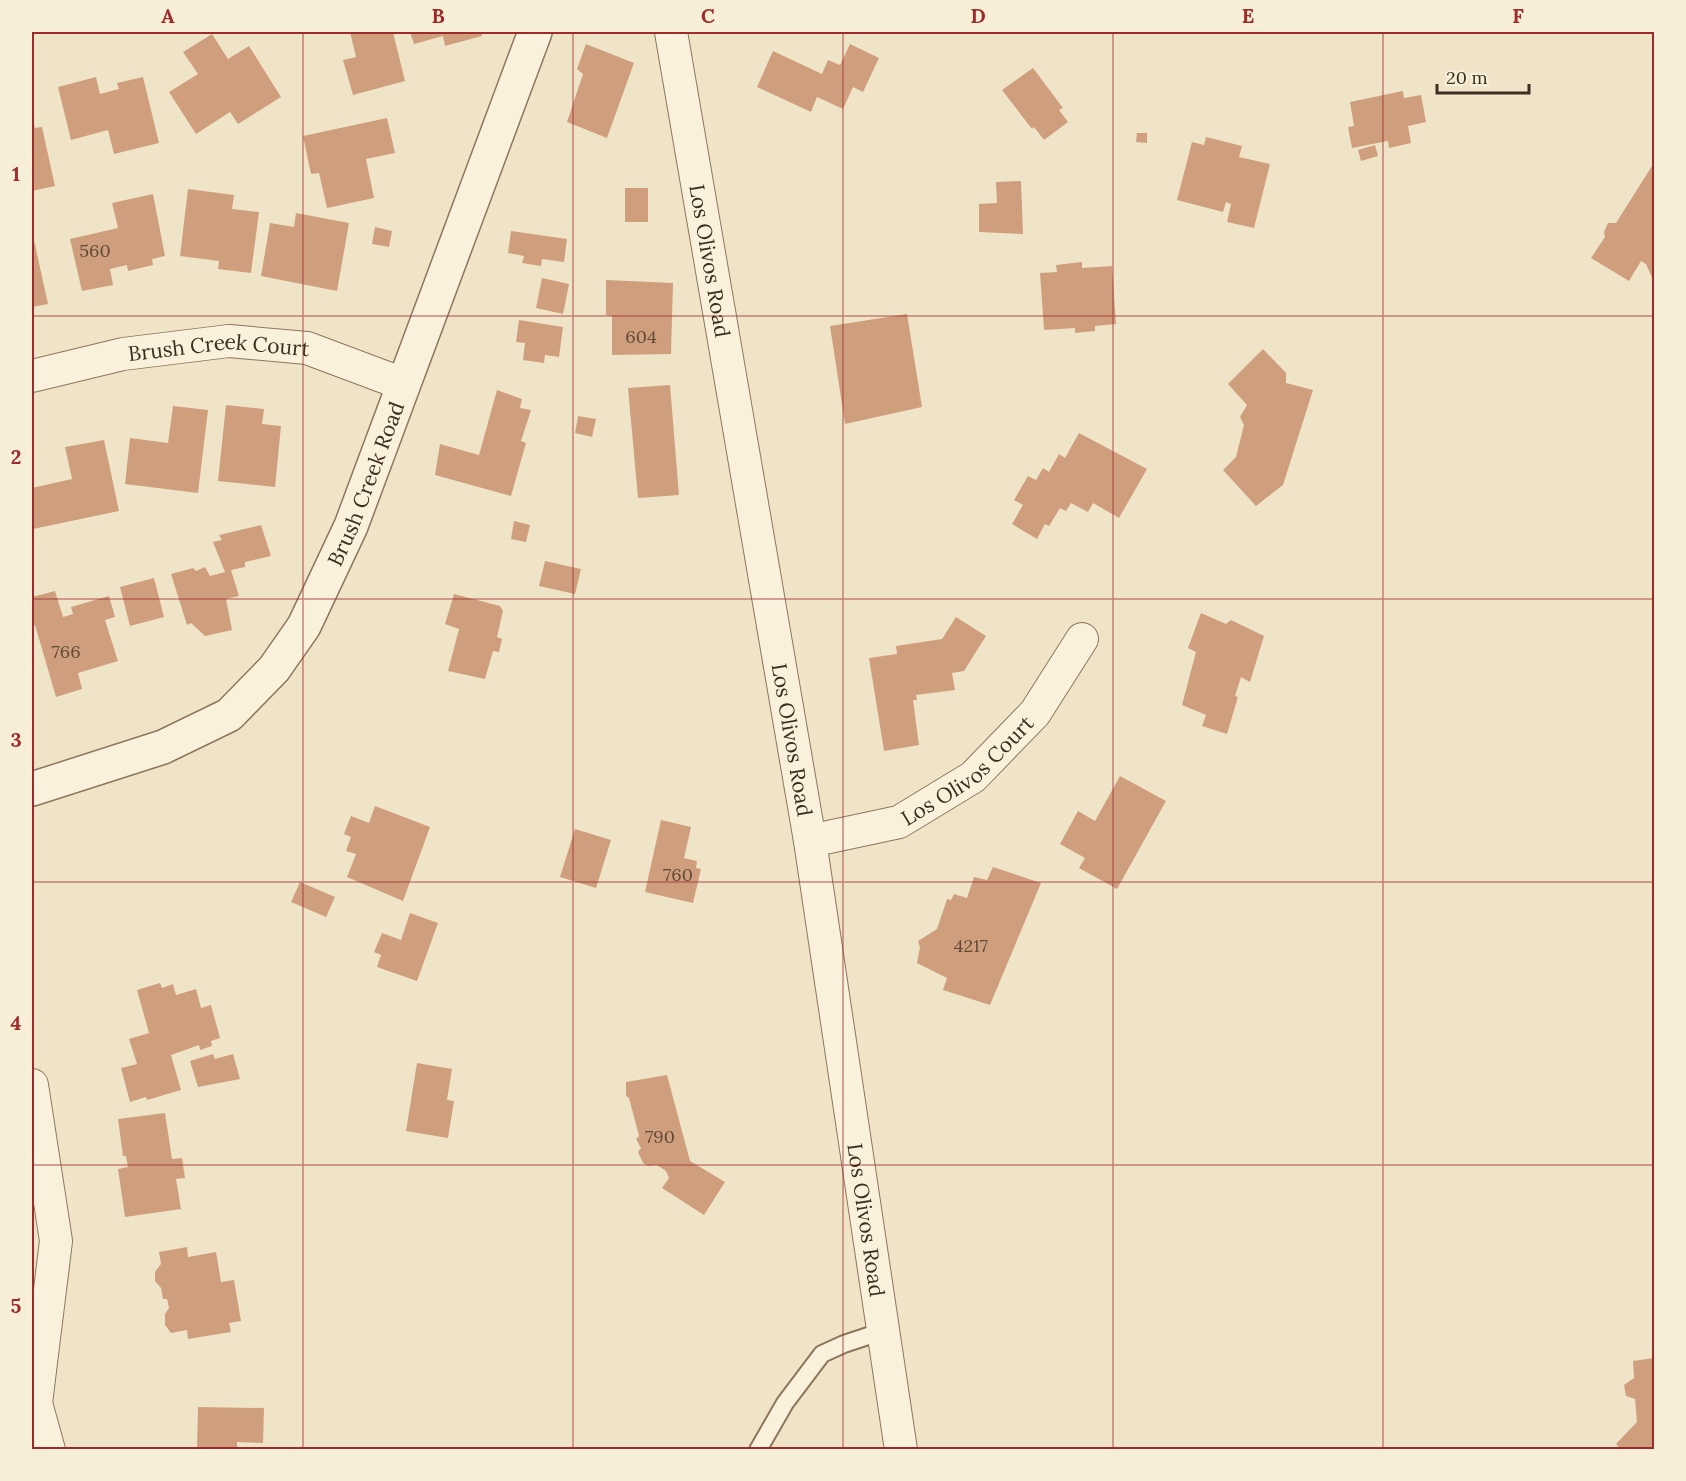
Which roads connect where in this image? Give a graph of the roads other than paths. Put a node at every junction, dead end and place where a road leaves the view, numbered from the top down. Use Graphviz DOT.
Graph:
graph roads {
  1 [pos="535,32"];
  2 [pos="670,32"];
  3 [pos="32,376"];
  4 [pos="403,384"];
  5 [pos="1082,639"];
  6 [pos="32,789"];
  7 [pos="810,841"];
  8 [pos="32,1085"];
  9 [pos="884,1331"];
  10 [pos="49,1449"];
  11 [pos="758,1449"];
  12 [pos="901,1449"];
  1 -- 4 [label="street, Brush Creek Road"];
  2 -- 7 [label="street, Los Olivos Road"];
  3 -- 4 [label="street, Brush Creek Court"];
  4 -- 6 [label="street, Brush Creek Road"];
  5 -- 7 [label="street, Los Olivos Court"];
  7 -- 9 [label="street, Los Olivos Road"];
  8 -- 10 [label="street"];
  9 -- 11 [label="lane"];
  9 -- 12 [label="street, Los Olivos Road"];
}
